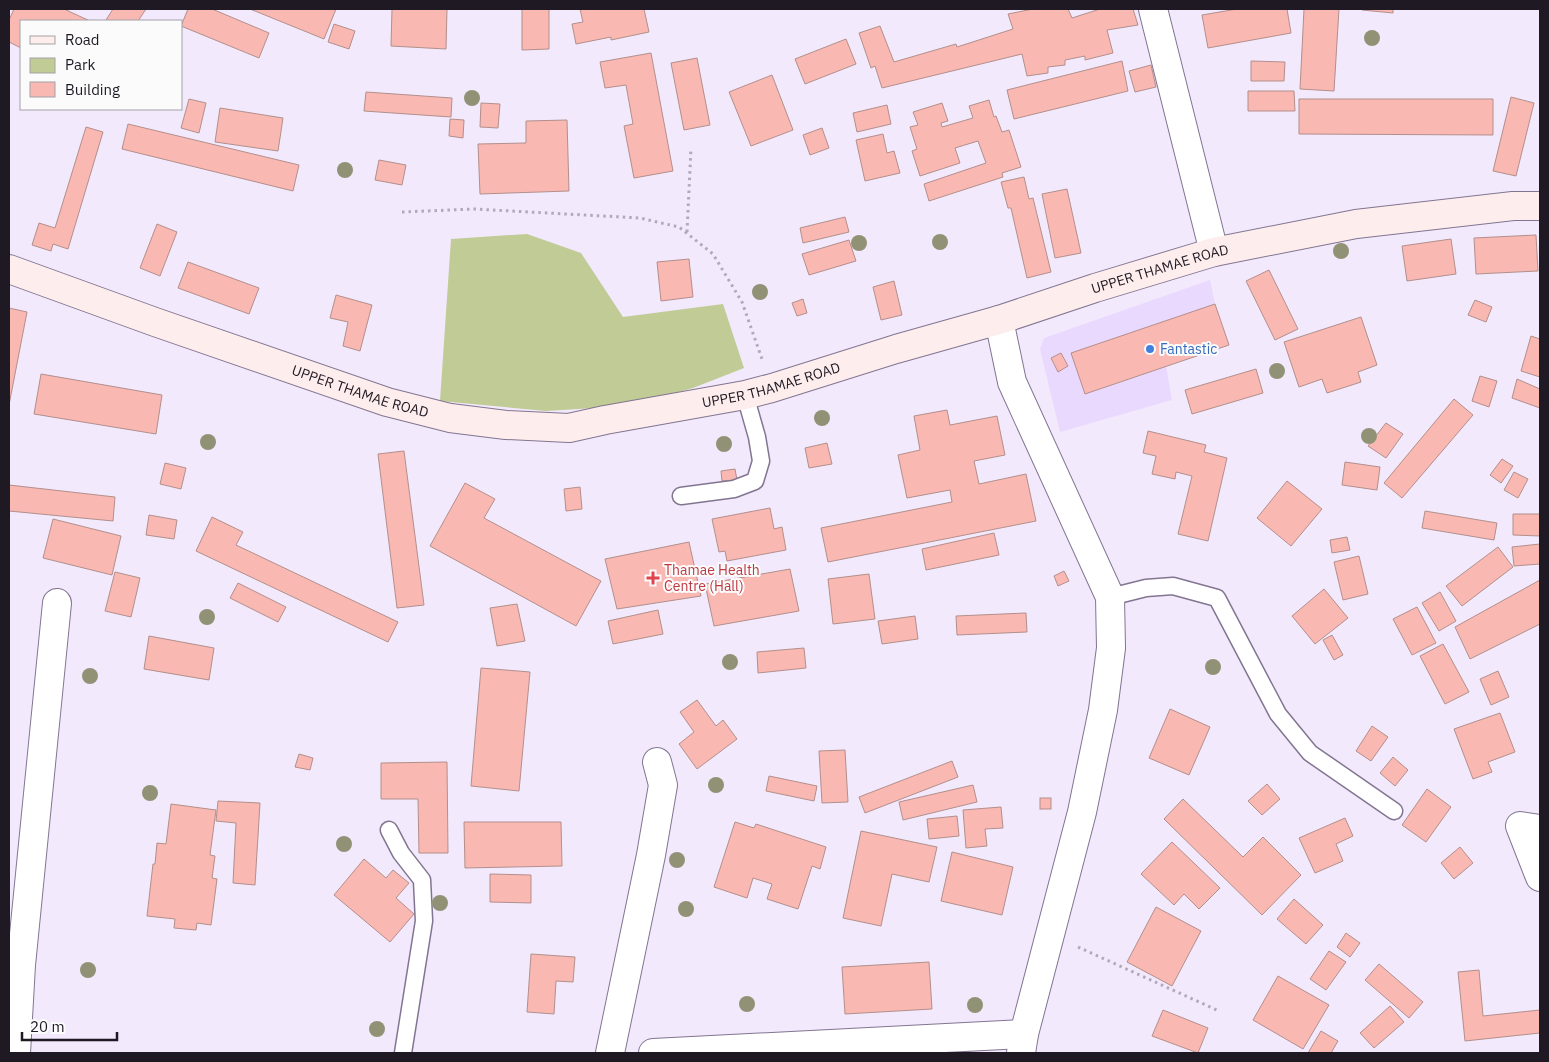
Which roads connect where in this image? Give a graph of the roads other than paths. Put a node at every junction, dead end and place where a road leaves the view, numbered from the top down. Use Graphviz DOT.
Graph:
graph roads {
  1 [pos="1153,9"];
  2 [pos="1540,206"];
  3 [pos="1214,252"];
  4 [pos="9,269"];
  5 [pos="999,320"];
  6 [pos="745,395"];
  7 [pos="681,496"];
  8 [pos="1110,597"];
  9 [pos="57,603"];
  10 [pos="657,762"];
  11 [pos="1394,810"];
  12 [pos="1540,829"];
  13 [pos="389,830"];
  14 [pos="1540,877"];
  15 [pos="1023,1044"];
  16 [pos="16,1053"];
  17 [pos="403,1053"];
  18 [pos="610,1053"];
  19 [pos="653,1053"];
  1 -- 3 [label="street"];
  2 -- 3 [label="street, UPPER THAMAE ROAD"];
  3 -- 5 [label="street, UPPER THAMAE ROAD"];
  4 -- 6 [label="street, UPPER THAMAE ROAD"];
  5 -- 6 [label="street, UPPER THAMAE ROAD"];
  5 -- 8 [label="street"];
  6 -- 7 [label="lane"];
  8 -- 11 [label="lane"];
  8 -- 15 [label="street"];
  9 -- 16 [label="street"];
  10 -- 18 [label="street"];
  12 -- 14 [label="street"];
  13 -- 17 [label="lane"];
  15 -- 19 [label="street"];
}
